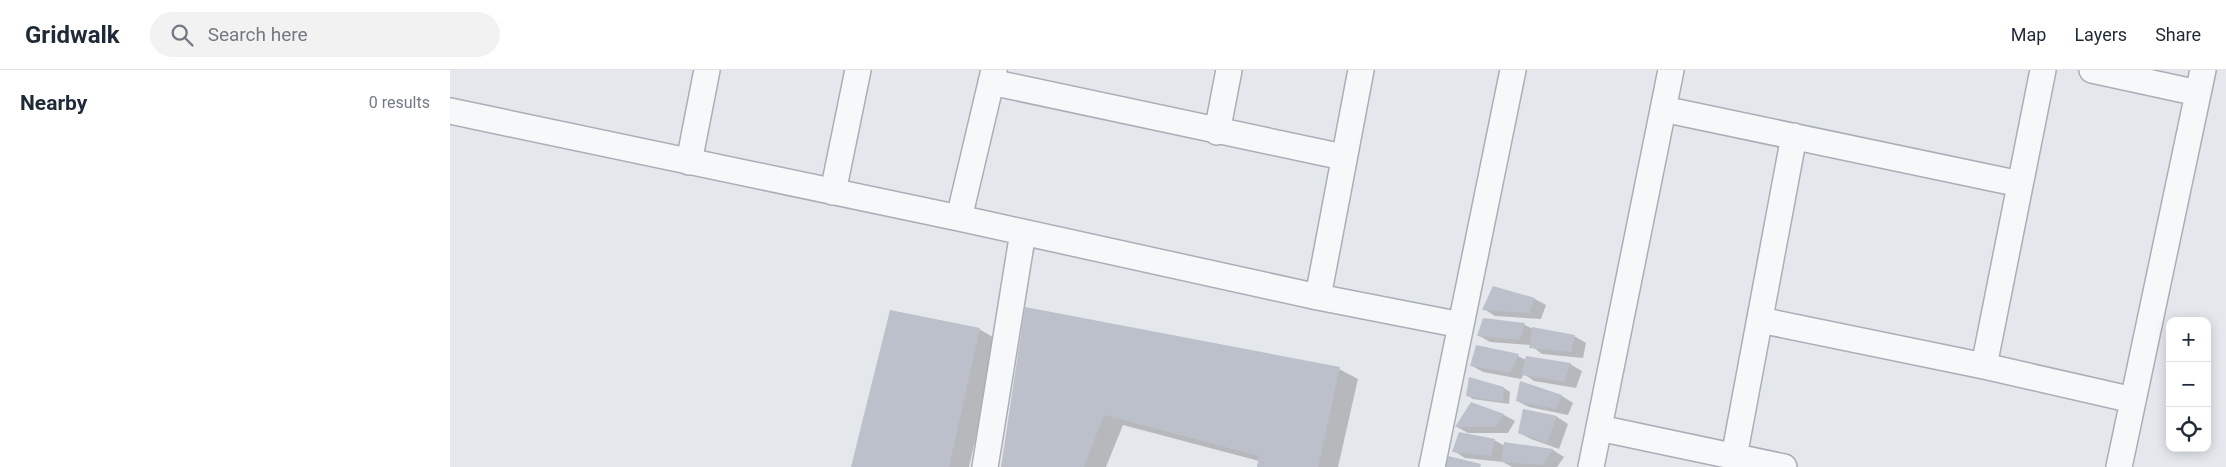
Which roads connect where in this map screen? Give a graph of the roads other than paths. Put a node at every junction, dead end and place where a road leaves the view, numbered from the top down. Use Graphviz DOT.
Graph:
graph roads {
  1 [pos="707,70"];
  2 [pos="858,70"];
  3 [pos="1229,70"];
  4 [pos="1361,70"];
  5 [pos="1513,70"];
  6 [pos="1671,70"];
  7 [pos="2043,70"];
  8 [pos="2092,70"];
  9 [pos="992,76"];
  10 [pos="2200,81"];
  11 [pos="1663,109"];
  12 [pos="450,111"];
  13 [pos="1217,132"];
  14 [pos="1794,136"];
  15 [pos="1343,157"];
  16 [pos="689,162"];
  17 [pos="2020,184"];
  18 [pos="833,192"];
  19 [pos="959,218"];
  20 [pos="1022,232"];
  21 [pos="1318,297"];
  22 [pos="1760,320"];
  23 [pos="1461,325"];
  24 [pos="1984,366"];
  25 [pos="2133,400"];
  26 [pos="1599,428"];
  27 [pos="1734,457"];
  28 [pos="985,467"];
  29 [pos="1432,467"];
  30 [pos="1591,467"];
  31 [pos="1784,467"];
  32 [pos="2119,467"];
  1 -- 16 [label="street"];
  2 -- 18 [label="street"];
  3 -- 13 [label="street"];
  4 -- 15 [label="street"];
  5 -- 23 [label="street"];
  6 -- 11 [label="street"];
  7 -- 17 [label="street"];
  8 -- 10 [label="street"];
  9 -- 13 [label="street"];
  9 -- 19 [label="street"];
  10 -- 25 [label="street"];
  11 -- 14 [label="street"];
  11 -- 26 [label="street"];
  12 -- 16 [label="street"];
  13 -- 15 [label="street"];
  14 -- 17 [label="street"];
  14 -- 22 [label="street"];
  15 -- 21 [label="street"];
  16 -- 18 [label="street"];
  17 -- 24 [label="street"];
  18 -- 19 [label="street"];
  19 -- 20 [label="street"];
  20 -- 21 [label="street"];
  20 -- 28 [label="street"];
  21 -- 23 [label="street"];
  22 -- 24 [label="street"];
  22 -- 27 [label="street"];
  23 -- 29 [label="street"];
  24 -- 25 [label="street"];
  25 -- 32 [label="street"];
  26 -- 27 [label="street"];
  26 -- 30 [label="street"];
  27 -- 31 [label="street"];
}
